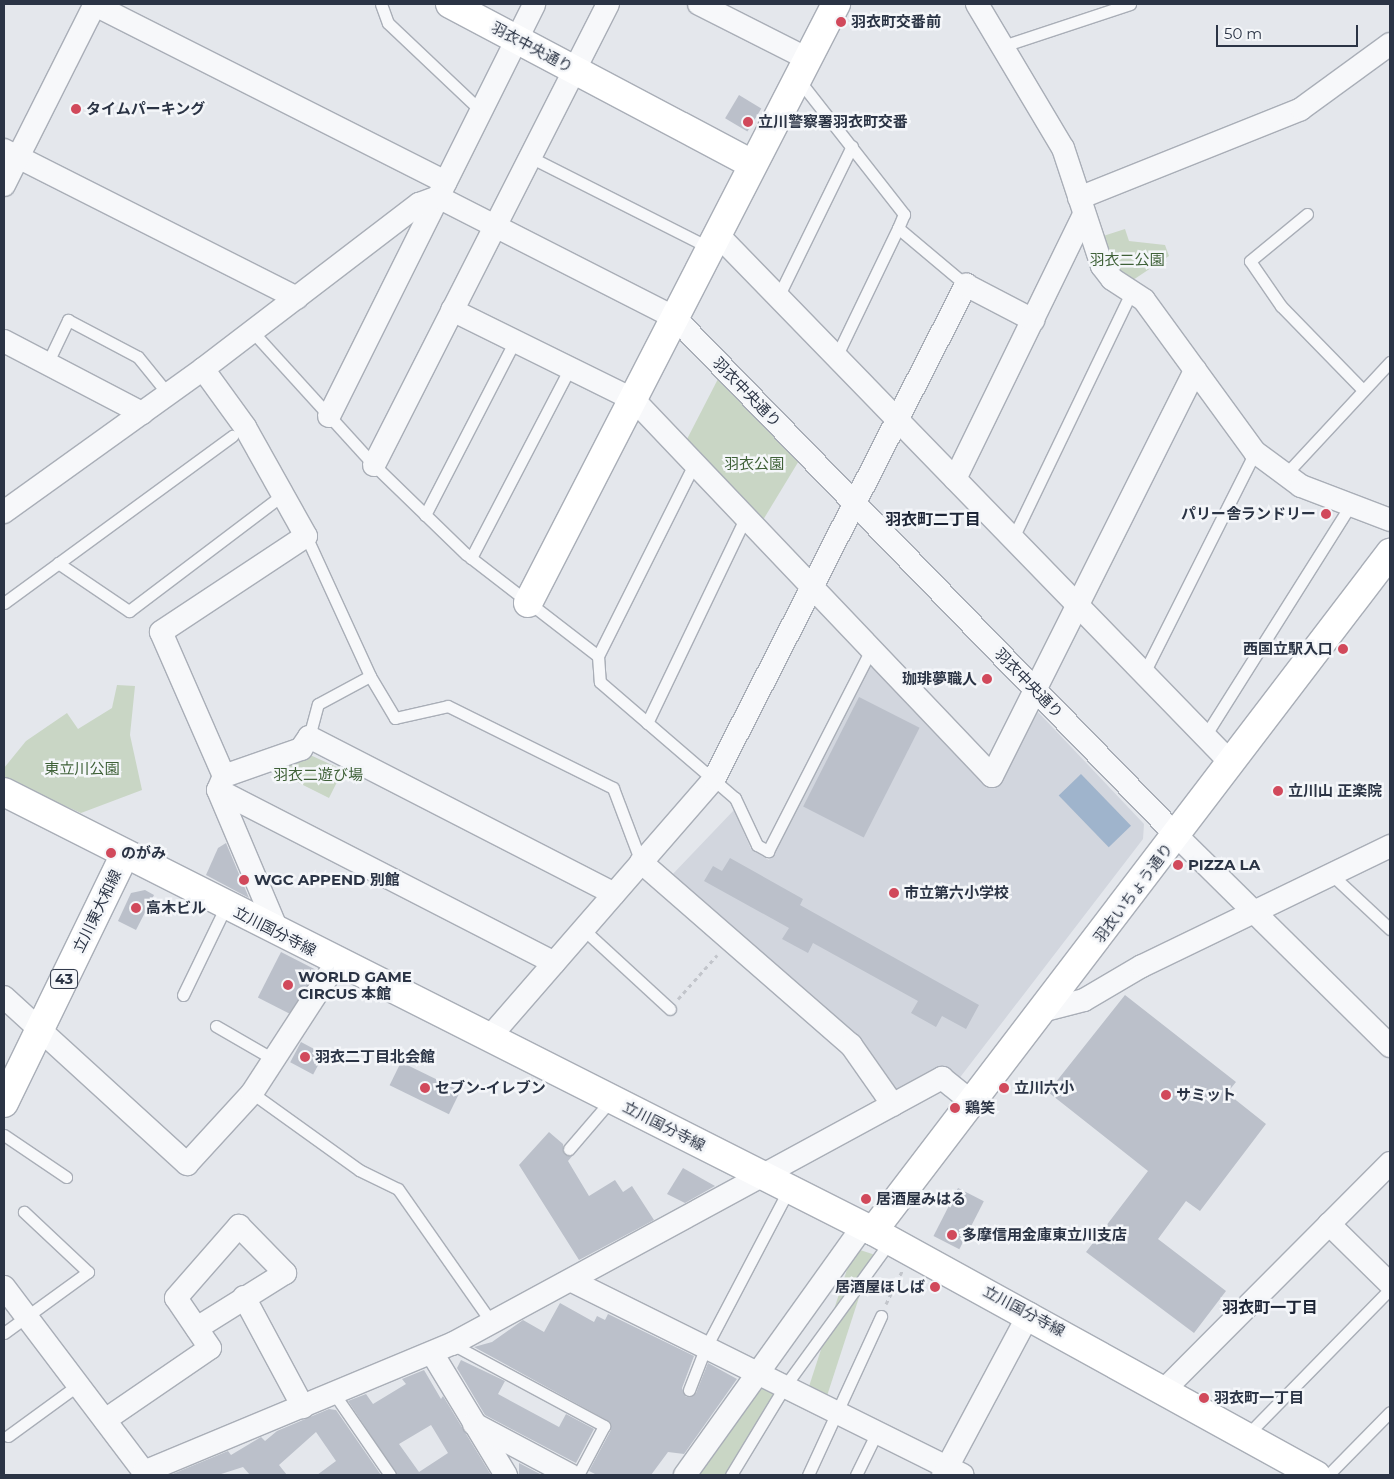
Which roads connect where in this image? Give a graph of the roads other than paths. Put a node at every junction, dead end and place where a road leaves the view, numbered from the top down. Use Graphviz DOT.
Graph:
graph roads {
  1 [pos="94,4"];
  2 [pos="380,4"];
  3 [pos="534,4"];
  4 [pos="608,4"];
  5 [pos="699,4"];
  6 [pos="836,4"];
  7 [pos="977,4"];
  8 [pos="1130,4"];
  9 [pos="456,5"];
  10 [pos="517,39"];
  11 [pos="1390,44"];
  12 [pos="1000,46"];
  13 [pos="803,69"];
  14 [pos="574,70"];
  15 [pos="482,111"];
  16 [pos="852,146"];
  17 [pos="11,153"];
  18 [pos="530,157"];
  19 [pos="752,164"];
  20 [pos="4,184"];
  21 [pos="442,190"];
  22 [pos="1081,207"];
  23 [pos="1307,214"];
  24 [pos="495,226"];
  25 [pos="898,228"];
  26 [pos="714,241"];
  27 [pos="966,285"];
  28 [pos="1132,291"];
  29 [pos="778,296"];
  30 [pos="297,298"];
  31 [pos="452,310"];
  32 [pos="675,318"];
  33 [pos="1033,320"];
  34 [pos="252,331"];
  35 [pos="4,341"];
  36 [pos="515,341"];
  37 [pos="836,356"];
  38 [pos="1390,362"];
  39 [pos="47,364"];
  40 [pos="570,368"];
  41 [pos="203,369"];
  42 [pos="1195,370"];
  43 [pos="1363,390"];
  44 [pos="168,394"];
  45 [pos="634,400"];
  46 [pos="142,413"];
  47 [pos="329,416"];
  48 [pos="897,420"];
  49 [pos="232,436"];
  50 [pos="1255,452"];
  51 [pos="694,464"];
  52 [pos="374,465"];
  53 [pos="1284,476"];
  54 [pos="955,479"];
  55 [pos="276,500"];
  56 [pos="854,503"];
  57 [pos="1350,506"];
  58 [pos="4,512"];
  59 [pos="426,515"];
  60 [pos="745,518"];
  61 [pos="1390,520"];
  62 [pos="306,536"];
  63 [pos="1013,538"];
  64 [pos="1390,553"];
  65 [pos="471,558"];
  66 [pos="58,563"];
  67 [pos="811,588"];
  68 [pos="4,603"];
  69 [pos="528,603"];
  70 [pos="1077,604"];
  71 [pos="871,650"];
  72 [pos="598,656"];
  73 [pos="1144,673"];
  74 [pos="370,676"];
  75 [pos="1035,690"];
  76 [pos="647,723"];
  77 [pos="1205,736"];
  78 [pos="309,737"];
  79 [pos="1231,763"];
  80 [pos="714,779"];
  81 [pos="221,783"];
  82 [pos="4,792"];
  83 [pos="1177,836"];
  84 [pos="1390,846"];
  85 [pos="125,854"];
  86 [pos="641,862"];
  87 [pos="1332,876"];
  88 [pos="614,894"];
  89 [pos="226,906"];
  90 [pos="1254,911"];
  91 [pos="1390,929"];
  92 [pos="583,930"];
  93 [pos="278,932"];
  94 [pos="337,962"];
  95 [pos="554,963"];
  96 [pos="182,995"];
  97 [pos="4,998"];
  98 [pos="670,1009"];
  99 [pos="1045,1010"];
  100 [pos="216,1026"];
  101 [pos="39,1030"];
  102 [pos="488,1039"];
  103 [pos="1390,1046"];
  104 [pos="273,1059"];
  105 [pos="252,1093"];
  106 [pos="611,1100"];
  107 [pos="972,1102"];
  108 [pos="4,1103"];
  109 [pos="894,1104"];
  110 [pos="4,1134"];
  111 [pos="569,1149"];
  112 [pos="1390,1164"];
  113 [pos="763,1176"];
  114 [pos="66,1177"];
  115 [pos="789,1189"];
  116 [pos="24,1212"];
  117 [pos="1328,1224"];
  118 [pos="876,1232"];
  119 [pos="572,1281"];
  120 [pos="1390,1284"];
  121 [pos="4,1287"];
  122 [pos="1390,1289"];
  123 [pos="244,1297"];
  124 [pos="1029,1314"];
  125 [pos="27,1316"];
  126 [pos="881,1316"];
  127 [pos="491,1322"];
  128 [pos="198,1328"];
  129 [pos="4,1333"];
  130 [pos="442,1349"];
  131 [pos="705,1349"];
  132 [pos="756,1373"];
  133 [pos="78,1384"];
  134 [pos="785,1386"];
  135 [pos="1165,1389"];
  136 [pos="688,1390"];
  137 [pos="335,1395"];
  138 [pos="303,1407"];
  139 [pos="838,1412"];
  140 [pos="1390,1412"];
  141 [pos="105,1420"];
  142 [pos="473,1423"];
  143 [pos="878,1430"];
  144 [pos="8,1436"];
  145 [pos="1246,1436"];
  146 [pos="952,1472"];
  147 [pos="142,1474"];
  148 [pos="390,1475"];
  149 [pos="506,1475"];
  150 [pos="570,1475"];
  151 [pos="578,1475"];
  152 [pos="685,1475"];
  153 [pos="731,1475"];
  154 [pos="808,1475"];
  155 [pos="856,1475"];
  156 [pos="1316,1475"];
  157 [pos="1328,1475"];
  1 -- 17 [label="street"];
  1 -- 21 [label="street, 羽衣中央通り"];
  2 -- 15 [label="lane"];
  3 -- 10 [label="street"];
  4 -- 14 [label="street"];
  5 -- 13 [label="street"];
  6 -- 13 [label="street"];
  7 -- 12 [label="street"];
  8 -- 12 [label="lane"];
  9 -- 10 [label="street, 羽衣中央通り"];
  10 -- 14 [label="street, 羽衣中央通り"];
  10 -- 15 [label="street"];
  11 -- 22 [label="street"];
  12 -- 22 [label="street"];
  13 -- 16 [label="lane"];
  13 -- 19 [label="street"];
  14 -- 18 [label="street"];
  14 -- 19 [label="street, 羽衣中央通り"];
  15 -- 21 [label="street"];
  16 -- 25 [label="lane"];
  16 -- 29 [label="lane"];
  17 -- 20 [label="street"];
  17 -- 30 [label="street"];
  18 -- 24 [label="street"];
  18 -- 26 [label="lane"];
  19 -- 26 [label="street"];
  21 -- 24 [label="street, 羽衣中央通り"];
  21 -- 30 [label="street"];
  21 -- 47 [label="street"];
  22 -- 28 [label="street"];
  22 -- 33 [label="street"];
  23 -- 43 [label="lane"];
  24 -- 31 [label="street"];
  24 -- 32 [label="street, 羽衣中央通り"];
  25 -- 27 [label="lane"];
  25 -- 37 [label="lane"];
  26 -- 29 [label="street"];
  26 -- 32 [label="street"];
  27 -- 33 [label="street"];
  27 -- 48 [label="street"];
  28 -- 42 [label="street"];
  28 -- 63 [label="lane"];
  29 -- 37 [label="street"];
  30 -- 34 [label="street"];
  31 -- 36 [label="street"];
  31 -- 52 [label="street"];
  32 -- 45 [label="street"];
  32 -- 56 [label="street, 羽衣中央通り"];
  33 -- 54 [label="street"];
  34 -- 41 [label="street"];
  34 -- 47 [label="lane"];
  35 -- 39 [label="street"];
  36 -- 40 [label="street"];
  36 -- 59 [label="lane"];
  37 -- 48 [label="street"];
  38 -- 43 [label="lane"];
  39 -- 44 [label="lane"];
  39 -- 46 [label="street"];
  40 -- 45 [label="street"];
  40 -- 65 [label="lane"];
  41 -- 44 [label="street"];
  41 -- 62 [label="street"];
  42 -- 50 [label="street"];
  42 -- 70 [label="street"];
  43 -- 53 [label="lane"];
  44 -- 46 [label="street"];
  45 -- 51 [label="street"];
  45 -- 69 [label="street"];
  46 -- 58 [label="street"];
  47 -- 52 [label="lane"];
  48 -- 54 [label="street"];
  48 -- 56 [label="street"];
  49 -- 66 [label="lane"];
  50 -- 53 [label="street"];
  50 -- 73 [label="lane"];
  51 -- 60 [label="street"];
  51 -- 72 [label="lane"];
  52 -- 59 [label="lane"];
  53 -- 57 [label="street"];
  54 -- 63 [label="street"];
  55 -- 66 [label="lane"];
  56 -- 67 [label="street"];
  56 -- 75 [label="street, 羽衣中央通り"];
  57 -- 61 [label="street"];
  57 -- 77 [label="lane"];
  59 -- 65 [label="lane"];
  60 -- 67 [label="street"];
  60 -- 76 [label="lane"];
  62 -- 74 [label="lane"];
  62 -- 81 [label="street"];
  63 -- 70 [label="street"];
  64 -- 79 [label="street, 羽衣いちょう通り"];
  65 -- 69 [label="lane"];
  66 -- 68 [label="lane"];
  67 -- 71 [label="street"];
  67 -- 80 [label="street"];
  69 -- 72 [label="lane"];
  70 -- 73 [label="street"];
  70 -- 75 [label="street"];
  71 -- 75 [label="street"];
  71 -- 80 [label="lane"];
  72 -- 76 [label="lane"];
  73 -- 77 [label="street"];
  74 -- 78 [label="lane"];
  74 -- 86 [label="lane"];
  75 -- 83 [label="street, 羽衣中央通り"];
  76 -- 80 [label="lane"];
  77 -- 79 [label="street"];
  78 -- 81 [label="street"];
  78 -- 88 [label="street"];
  79 -- 83 [label="street, 羽衣いちょう通り"];
  80 -- 86 [label="street"];
  81 -- 93 [label="street"];
  81 -- 95 [label="street"];
  82 -- 85 [label="street, 立川国分寺線"];
  83 -- 90 [label="street, 羽衣中央通り"];
  83 -- 99 [label="street, 羽衣いちょう通り"];
  84 -- 87 [label="street"];
  85 -- 89 [label="street, 立川国分寺線"];
  85 -- 101 [label="street, 立川東大和線 / 43"];
  86 -- 88 [label="street"];
  86 -- 109 [label="street"];
  87 -- 90 [label="street"];
  87 -- 91 [label="lane"];
  88 -- 92 [label="street"];
  89 -- 93 [label="street, 立川国分寺線"];
  89 -- 96 [label="lane"];
  90 -- 99 [label="street"];
  90 -- 103 [label="street, 羽衣中央通り"];
  92 -- 95 [label="street"];
  92 -- 98 [label="lane"];
  93 -- 94 [label="street, 立川国分寺線"];
  94 -- 102 [label="street, 立川国分寺線"];
  94 -- 104 [label="street"];
  95 -- 102 [label="street"];
  97 -- 101 [label="street"];
  99 -- 107 [label="street, 羽衣いちょう通り"];
  100 -- 104 [label="lane"];
  101 -- 105 [label="street"];
  101 -- 108 [label="street, 立川東大和線 / 43"];
  102 -- 106 [label="street, 立川国分寺線"];
  104 -- 105 [label="street"];
  105 -- 127 [label="lane"];
  106 -- 111 [label="lane"];
  106 -- 113 [label="street, 立川国分寺線"];
  107 -- 109 [label="street"];
  107 -- 118 [label="street, 羽衣いちょう通り"];
  109 -- 113 [label="street"];
  110 -- 114 [label="lane"];
  112 -- 117 [label="street"];
  113 -- 115 [label="street, 立川国分寺線"];
  113 -- 119 [label="street"];
  115 -- 118 [label="street, 立川国分寺線"];
  115 -- 131 [label="lane"];
  116 -- 125 [label="lane"];
  117 -- 120 [label="street"];
  117 -- 135 [label="street"];
  118 -- 124 [label="street, 立川国分寺線"];
  118 -- 132 [label="street"];
  118 -- 134 [label="lane"];
  119 -- 127 [label="street"];
  119 -- 131 [label="street"];
  121 -- 125 [label="street"];
  122 -- 145 [label="lane"];
  123 -- 128 [label="street"];
  123 -- 128 [label="street"];
  123 -- 138 [label="street"];
  124 -- 135 [label="street, 立川国分寺線"];
  124 -- 146 [label="street"];
  125 -- 129 [label="lane"];
  125 -- 133 [label="street"];
  126 -- 139 [label="lane"];
  127 -- 130 [label="street"];
  128 -- 141 [label="street"];
  130 -- 137 [label="street"];
  130 -- 142 [label="street"];
  130 -- 151 [label="lane"];
  131 -- 132 [label="street"];
  131 -- 136 [label="lane"];
  132 -- 134 [label="street"];
  132 -- 152 [label="street"];
  133 -- 141 [label="street"];
  133 -- 144 [label="lane"];
  134 -- 139 [label="street"];
  134 -- 153 [label="lane"];
  135 -- 145 [label="street, 立川国分寺線"];
  137 -- 138 [label="street"];
  137 -- 148 [label="lane"];
  138 -- 147 [label="street"];
  139 -- 143 [label="street"];
  139 -- 154 [label="lane"];
  140 -- 157 [label="lane"];
  141 -- 147 [label="street"];
  142 -- 149 [label="street"];
  142 -- 150 [label="street"];
  143 -- 146 [label="street"];
  143 -- 155 [label="lane"];
  145 -- 156 [label="street, 立川国分寺線"];
}
